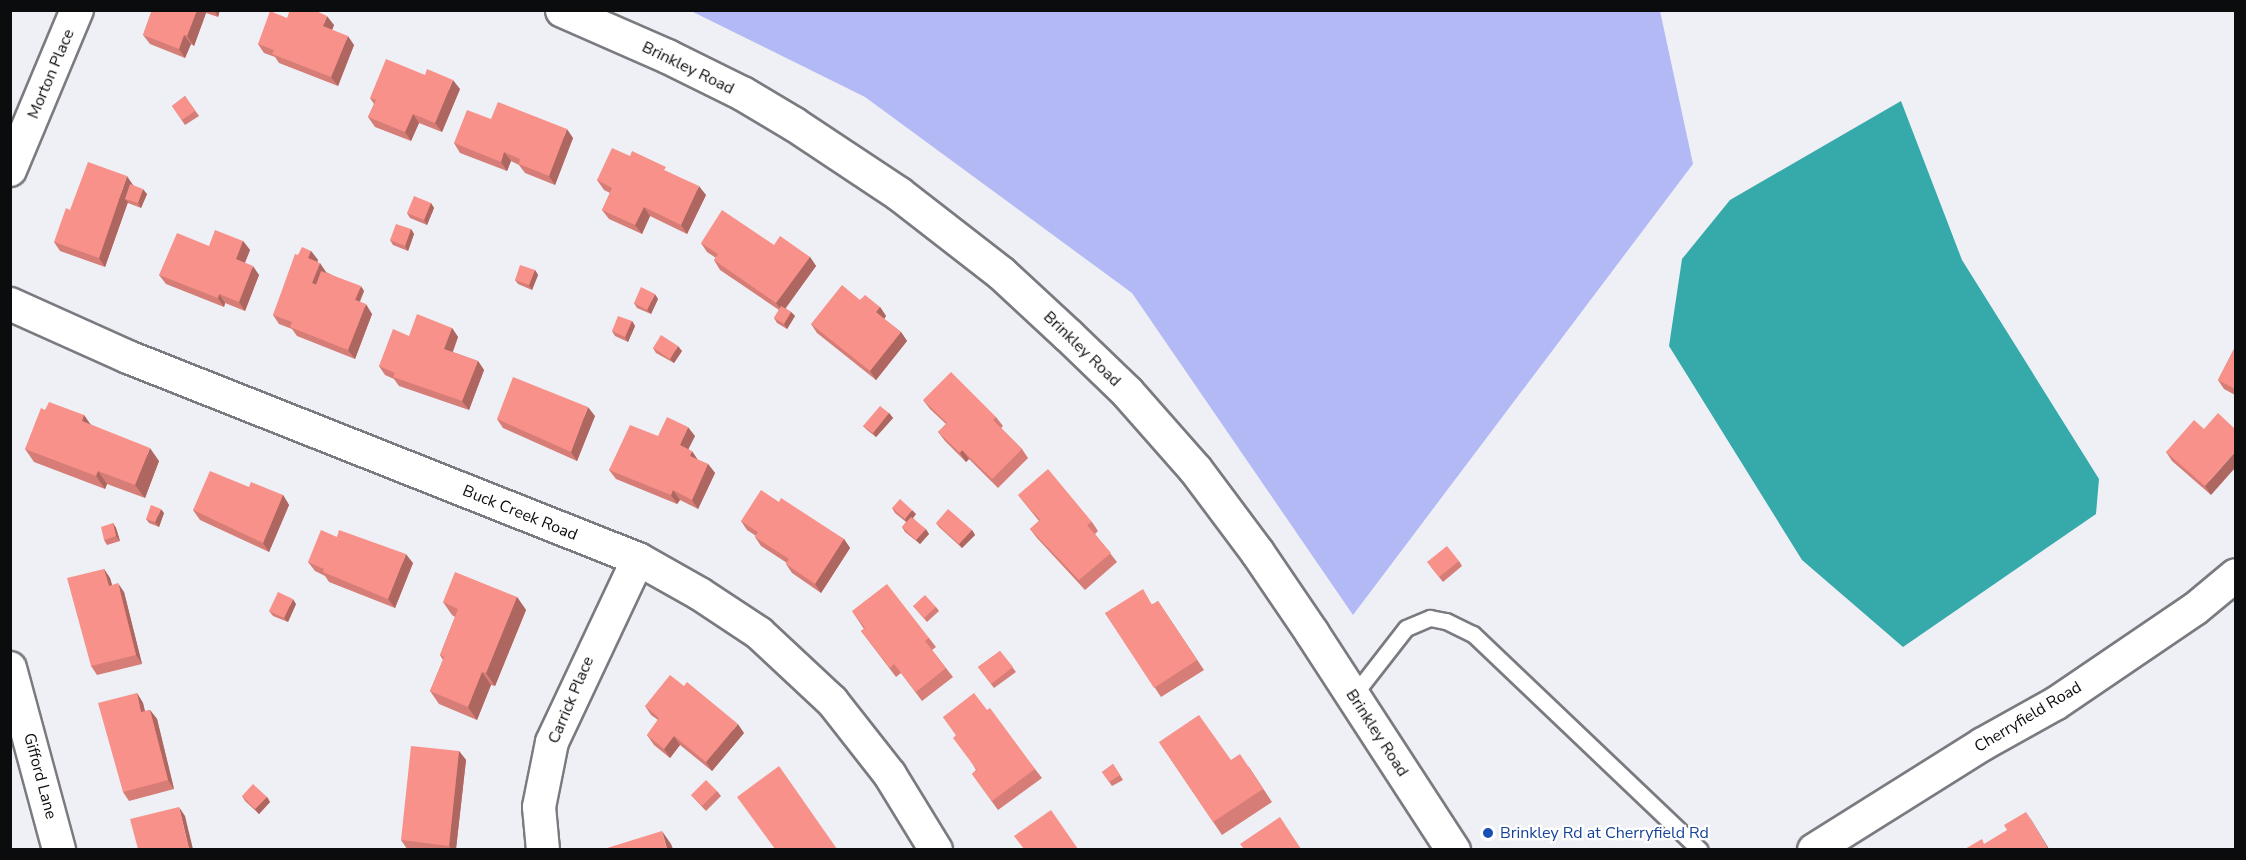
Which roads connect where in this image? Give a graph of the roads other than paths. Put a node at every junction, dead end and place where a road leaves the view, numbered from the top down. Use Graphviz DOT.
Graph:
graph roads {
  1 [pos="77,10"];
  2 [pos="562,10"];
  3 [pos="10,170"];
  4 [pos="10,304"];
  5 [pos="638,559"];
  6 [pos="2235,575"];
  7 [pos="10,668"];
  8 [pos="1353,696"];
  9 [pos="58,849"];
  10 [pos="543,849"];
  11 [pos="936,849"];
  12 [pos="1453,849"];
  13 [pos="1700,849"];
  14 [pos="1814,849"];
  1 -- 3 [label="street, Morton Place"];
  2 -- 8 [label="main road, Brinkley Road"];
  4 -- 5 [label="street, Buck Creek Road"];
  5 -- 10 [label="street, Carrick Place"];
  5 -- 11 [label="street, Buck Creek Road"];
  6 -- 14 [label="street, Cherryfield Road"];
  7 -- 9 [label="street, Gifford Lane"];
  8 -- 12 [label="main road, Brinkley Road"];
  8 -- 13 [label="lane"];
}
